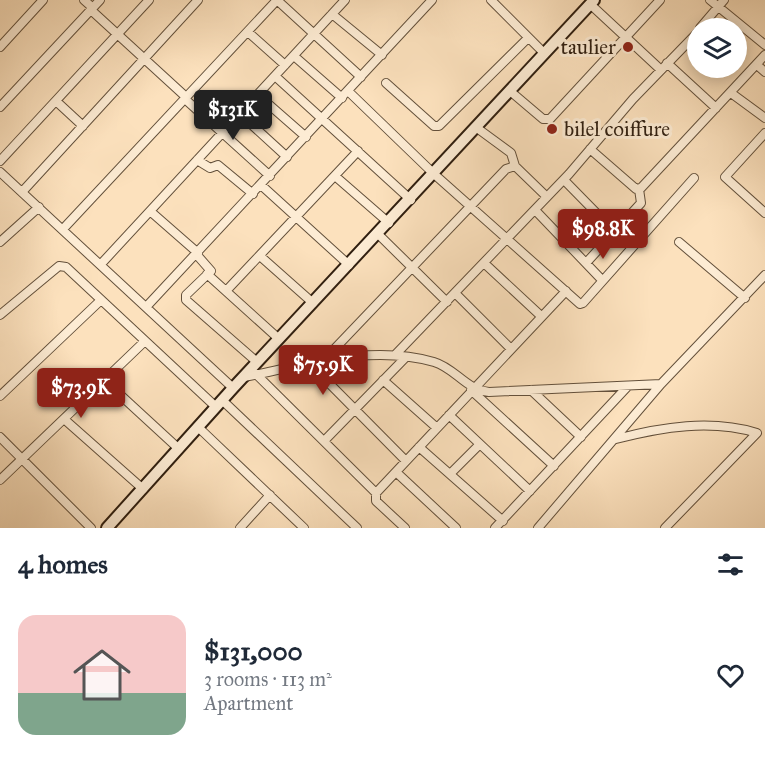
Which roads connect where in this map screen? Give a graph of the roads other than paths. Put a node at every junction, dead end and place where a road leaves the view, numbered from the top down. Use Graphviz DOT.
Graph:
graph roads {
  1 [pos="84,0"];
  2 [pos="100,0"];
  3 [pos="149,0"];
  4 [pos="198,0"];
  5 [pos="277,0"];
  6 [pos="432,0"];
  7 [pos="491,0"];
  8 [pos="660,0"];
  9 [pos="710,0"];
  10 [pos="724,0"];
  11 [pos="343,1"];
  12 [pos="38,2"];
  13 [pos="592,2"];
  14 [pos="718,7"];
  15 [pos="92,9"];
  16 [pos="332,14"];
  17 [pos="709,18"];
  18 [pos="248,32"];
  19 [pos="117,35"];
  20 [pos="314,35"];
  21 [pos="626,37"];
  22 [pos="528,38"];
  23 [pos="2,41"];
  24 [pos="687,42"];
  25 [pos="765,45"];
  26 [pos="544,53"];
  27 [pos="382,54"];
  28 [pos="765,55"];
  29 [pos="294,56"];
  30 [pos="144,61"];
  31 [pos="667,63"];
  32 [pos="285,65"];
  33 [pos="757,65"];
  34 [pos="661,70"];
  35 [pos="765,72"];
  36 [pos="275,76"];
  37 [pos="361,77"];
  38 [pos="386,83"];
  39 [pos="348,91"];
  40 [pos="510,91"];
  41 [pos="731,93"];
  42 [pos="258,95"];
  43 [pos="185,98"];
  44 [pos="342,98"];
  45 [pos="56,101"];
  46 [pos="0,107"];
  47 [pos="716,108"];
  48 [pos="240,114"];
  49 [pos="765,118"];
  50 [pos="323,119"];
  51 [pos="84,126"];
  52 [pos="477,128"];
  53 [pos="765,133"];
  54 [pos="221,134"];
  55 [pos="306,137"];
  56 [pos="590,149"];
  57 [pos="358,151"];
  58 [pos="287,157"];
  59 [pos="197,160"];
  60 [pos="0,161"];
  61 [pos="515,166"];
  62 [pos="435,174"];
  63 [pos="1,175"];
  64 [pos="270,176"];
  65 [pos="335,176"];
  66 [pos="694,178"];
  67 [pos="564,180"];
  68 [pos="261,185"];
  69 [pos="639,189"];
  70 [pos="22,192"];
  71 [pos="253,194"];
  72 [pos="547,197"];
  73 [pos="411,200"];
  74 [pos="470,205"];
  75 [pos="39,207"];
  76 [pos="535,210"];
  77 [pos="150,211"];
  78 [pos="765,213"];
  79 [pos="298,216"];
  80 [pos="389,223"];
  81 [pos="63,229"];
  82 [pos="615,232"];
  83 [pos="378,234"];
  84 [pos="507,238"];
  85 [pos="0,242"];
  86 [pos="679,242"];
  87 [pos="197,254"];
  88 [pos="260,256"];
  89 [pos="484,263"];
  90 [pos="586,263"];
  91 [pos="101,264"];
  92 [pos="349,265"];
  93 [pos="414,267"];
  94 [pos="207,274"];
  95 [pos="765,275"];
  96 [pos="602,280"];
  97 [pos="226,291"];
  98 [pos="566,291"];
  99 [pos="455,293"];
  100 [pos="745,298"];
  101 [pos="101,300"];
  102 [pos="447,302"];
  103 [pos="313,303"];
  104 [pos="147,306"];
  105 [pos="0,315"];
  106 [pos="541,316"];
  107 [pos="279,339"];
  108 [pos="145,341"];
  109 [pos="510,348"];
  110 [pos="395,356"];
  111 [pos="406,357"];
  112 [pos="257,362"];
  113 [pos="322,362"];
  114 [pos="310,364"];
  115 [pos="256,374"];
  116 [pos="243,377"];
  117 [pos="104,380"];
  118 [pos="383,380"];
  119 [pos="661,384"];
  120 [pos="628,386"];
  121 [pos="233,388"];
  122 [pos="472,389"];
  123 [pos="531,390"];
  124 [pos="0,396"];
  125 [pos="219,403"];
  126 [pos="354,410"];
  127 [pos="448,416"];
  128 [pos="64,419"];
  129 [pos="198,428"];
  130 [pos="437,428"];
  131 [pos="761,434"];
  132 [pos="0,437"];
  133 [pos="581,437"];
  134 [pos="616,439"];
  135 [pos="324,441"];
  136 [pos="480,444"];
  137 [pos="419,447"];
  138 [pos="179,449"];
  139 [pos="22,459"];
  140 [pos="406,461"];
  141 [pos="554,466"];
  142 [pos="396,472"];
  143 [pos="450,474"];
  144 [pos="0,480"];
  145 [pos="143,489"];
  146 [pos="530,491"];
  147 [pos="376,493"];
  148 [pos="270,495"];
  149 [pos="503,520"];
  150 [pos="241,527"];
  151 [pos="91,528"];
  152 [pos="107,528"];
  153 [pos="304,528"];
  154 [pos="357,528"];
  155 [pos="405,528"];
  156 [pos="456,528"];
  157 [pos="495,528"];
  158 [pos="538,528"];
  159 [pos="665,528"];
  1 -- 15 [label="street"];
  2 -- 15 [label="street"];
  3 -- 19 [label="street"];
  4 -- 30 [label="street"];
  5 -- 18 [label="street"];
  5 -- 20 [label="street"];
  6 -- 27 [label="street"];
  7 -- 22 [label="street"];
  8 -- 21 [label="street"];
  9 -- 14 [label="street"];
  10 -- 14 [label="street"];
  11 -- 16 [label="street"];
  12 -- 23 [label="street"];
  13 -- 21 [label="street"];
  13 -- 26 [label="street"];
  14 -- 17 [label="street"];
  14 -- 25 [label="street"];
  15 -- 19 [label="street"];
  15 -- 46 [label="street"];
  16 -- 20 [label="street"];
  16 -- 27 [label="street"];
  18 -- 32 [label="street"];
  18 -- 43 [label="street"];
  19 -- 30 [label="street"];
  19 -- 45 [label="street"];
  20 -- 29 [label="street"];
  20 -- 37 [label="street"];
  21 -- 34 [label="street"];
  21 -- 40 [label="street"];
  22 -- 26 [label="street"];
  22 -- 38 [label="street"];
  24 -- 31 [label="street"];
  26 -- 40 [label="street"];
  27 -- 37 [label="street"];
  28 -- 33 [label="street"];
  29 -- 32 [label="street"];
  29 -- 44 [label="street"];
  30 -- 43 [label="street"];
  30 -- 51 [label="street"];
  31 -- 34 [label="street"];
  31 -- 47 [label="street"];
  32 -- 36 [label="street"];
  33 -- 35 [label="street"];
  33 -- 41 [label="street"];
  34 -- 56 [label="street"];
  36 -- 42 [label="street"];
  36 -- 50 [label="street"];
  37 -- 39 [label="street"];
  39 -- 44 [label="street"];
  39 -- 62 [label="street"];
  40 -- 52 [label="street"];
  41 -- 47 [label="street"];
  41 -- 49 [label="street"];
  42 -- 48 [label="street"];
  42 -- 55 [label="street"];
  43 -- 54 [label="street"];
  43 -- 81 [label="street"];
  44 -- 50 [label="street"];
  45 -- 51 [label="street"];
  45 -- 60 [label="street"];
  47 -- 69 [label="street"];
  48 -- 54 [label="street"];
  48 -- 58 [label="street"];
  50 -- 55 [label="street"];
  50 -- 57 [label="street"];
  51 -- 70 [label="street"];
  52 -- 61 [label="street"];
  52 -- 62 [label="street"];
  53 -- 78 [label="street"];
  54 -- 59 [label="street"];
  54 -- 64 [label="street"];
  55 -- 58 [label="street"];
  56 -- 67 [label="street"];
  56 -- 69 [label="street"];
  57 -- 65 [label="street"];
  57 -- 73 [label="street"];
  58 -- 64 [label="street"];
  59 -- 71 [label="street"];
  59 -- 77 [label="street"];
  61 -- 72 [label="street"];
  61 -- 74 [label="street"];
  62 -- 73 [label="street"];
  62 -- 74 [label="street"];
  63 -- 70 [label="street"];
  64 -- 68 [label="street"];
  65 -- 79 [label="street"];
  65 -- 80 [label="street"];
  66 -- 96 [label="street"];
  67 -- 72 [label="street"];
  67 -- 82 [label="street"];
  68 -- 71 [label="street"];
  68 -- 79 [label="street"];
  69 -- 82 [label="street"];
  70 -- 75 [label="street"];
  71 -- 87 [label="street"];
  72 -- 76 [label="street"];
  73 -- 80 [label="street"];
  74 -- 84 [label="street"];
  74 -- 93 [label="street"];
  75 -- 81 [label="street"];
  75 -- 85 [label="street"];
  76 -- 84 [label="street"];
  76 -- 90 [label="street"];
  77 -- 87 [label="street"];
  77 -- 91 [label="street"];
  79 -- 88 [label="street"];
  79 -- 92 [label="street"];
  80 -- 83 [label="street"];
  81 -- 91 [label="street"];
  82 -- 90 [label="street"];
  83 -- 92 [label="street"];
  83 -- 93 [label="street"];
  84 -- 89 [label="street"];
  84 -- 98 [label="street"];
  86 -- 100 [label="street"];
  87 -- 94 [label="street"];
  87 -- 104 [label="street"];
  88 -- 97 [label="street"];
  88 -- 103 [label="street"];
  89 -- 99 [label="street"];
  89 -- 106 [label="street"];
  90 -- 96 [label="street"];
  91 -- 104 [label="street"];
  92 -- 103 [label="street"];
  93 -- 102 [label="street"];
  93 -- 113 [label="street"];
  94 -- 97 [label="street"];
  94 -- 112 [label="street"];
  95 -- 100 [label="street"];
  96 -- 98 [label="street"];
  97 -- 107 [label="street"];
  98 -- 106 [label="street"];
  99 -- 102 [label="street"];
  99 -- 109 [label="street"];
  100 -- 119 [label="street"];
  101 -- 105 [label="street"];
  101 -- 108 [label="street"];
  101 -- 124 [label="street"];
  102 -- 110 [label="street"];
  103 -- 107 [label="street"];
  104 -- 121 [label="street"];
  106 -- 109 [label="street"];
  107 -- 112 [label="street"];
  108 -- 117 [label="street"];
  108 -- 125 [label="street"];
  109 -- 122 [label="street"];
  110 -- 111 [label="street"];
  110 -- 113 [label="street"];
  111 -- 118 [label="street"];
  111 -- 122 [label="street"];
  112 -- 116 [label="street"];
  113 -- 114 [label="street"];
  114 -- 115 [label="street"];
  114 -- 126 [label="street"];
  115 -- 116 [label="street"];
  115 -- 135 [label="street"];
  116 -- 121 [label="street"];
  117 -- 128 [label="street"];
  117 -- 138 [label="street"];
  118 -- 126 [label="street"];
  118 -- 130 [label="street"];
  119 -- 120 [label="street"];
  119 -- 134 [label="street"];
  120 -- 123 [label="street"];
  120 -- 133 [label="street"];
  121 -- 125 [label="street"];
  122 -- 123 [label="street"];
  122 -- 127 [label="street"];
  122 -- 141 [label="street"];
  123 -- 133 [label="street"];
  125 -- 129 [label="street"];
  125 -- 154 [label="street"];
  126 -- 135 [label="street"];
  126 -- 140 [label="street"];
  127 -- 130 [label="street"];
  127 -- 136 [label="street"];
  128 -- 139 [label="street"];
  128 -- 145 [label="street"];
  129 -- 138 [label="street"];
  129 -- 148 [label="street"];
  130 -- 137 [label="street"];
  131 -- 134 [label="street"];
  131 -- 159 [label="street"];
  132 -- 139 [label="street"];
  133 -- 141 [label="street"];
  134 -- 158 [label="street"];
  135 -- 147 [label="street"];
  136 -- 143 [label="street"];
  136 -- 146 [label="street"];
  137 -- 140 [label="street"];
  137 -- 143 [label="street"];
  138 -- 145 [label="street"];
  139 -- 144 [label="street"];
  139 -- 151 [label="street"];
  140 -- 142 [label="street"];
  141 -- 146 [label="street"];
  142 -- 147 [label="street"];
  142 -- 156 [label="street"];
  143 -- 149 [label="street"];
  145 -- 152 [label="street"];
  146 -- 149 [label="street"];
  147 -- 155 [label="street"];
  148 -- 150 [label="street"];
  148 -- 153 [label="street"];
  149 -- 157 [label="street"];
}
